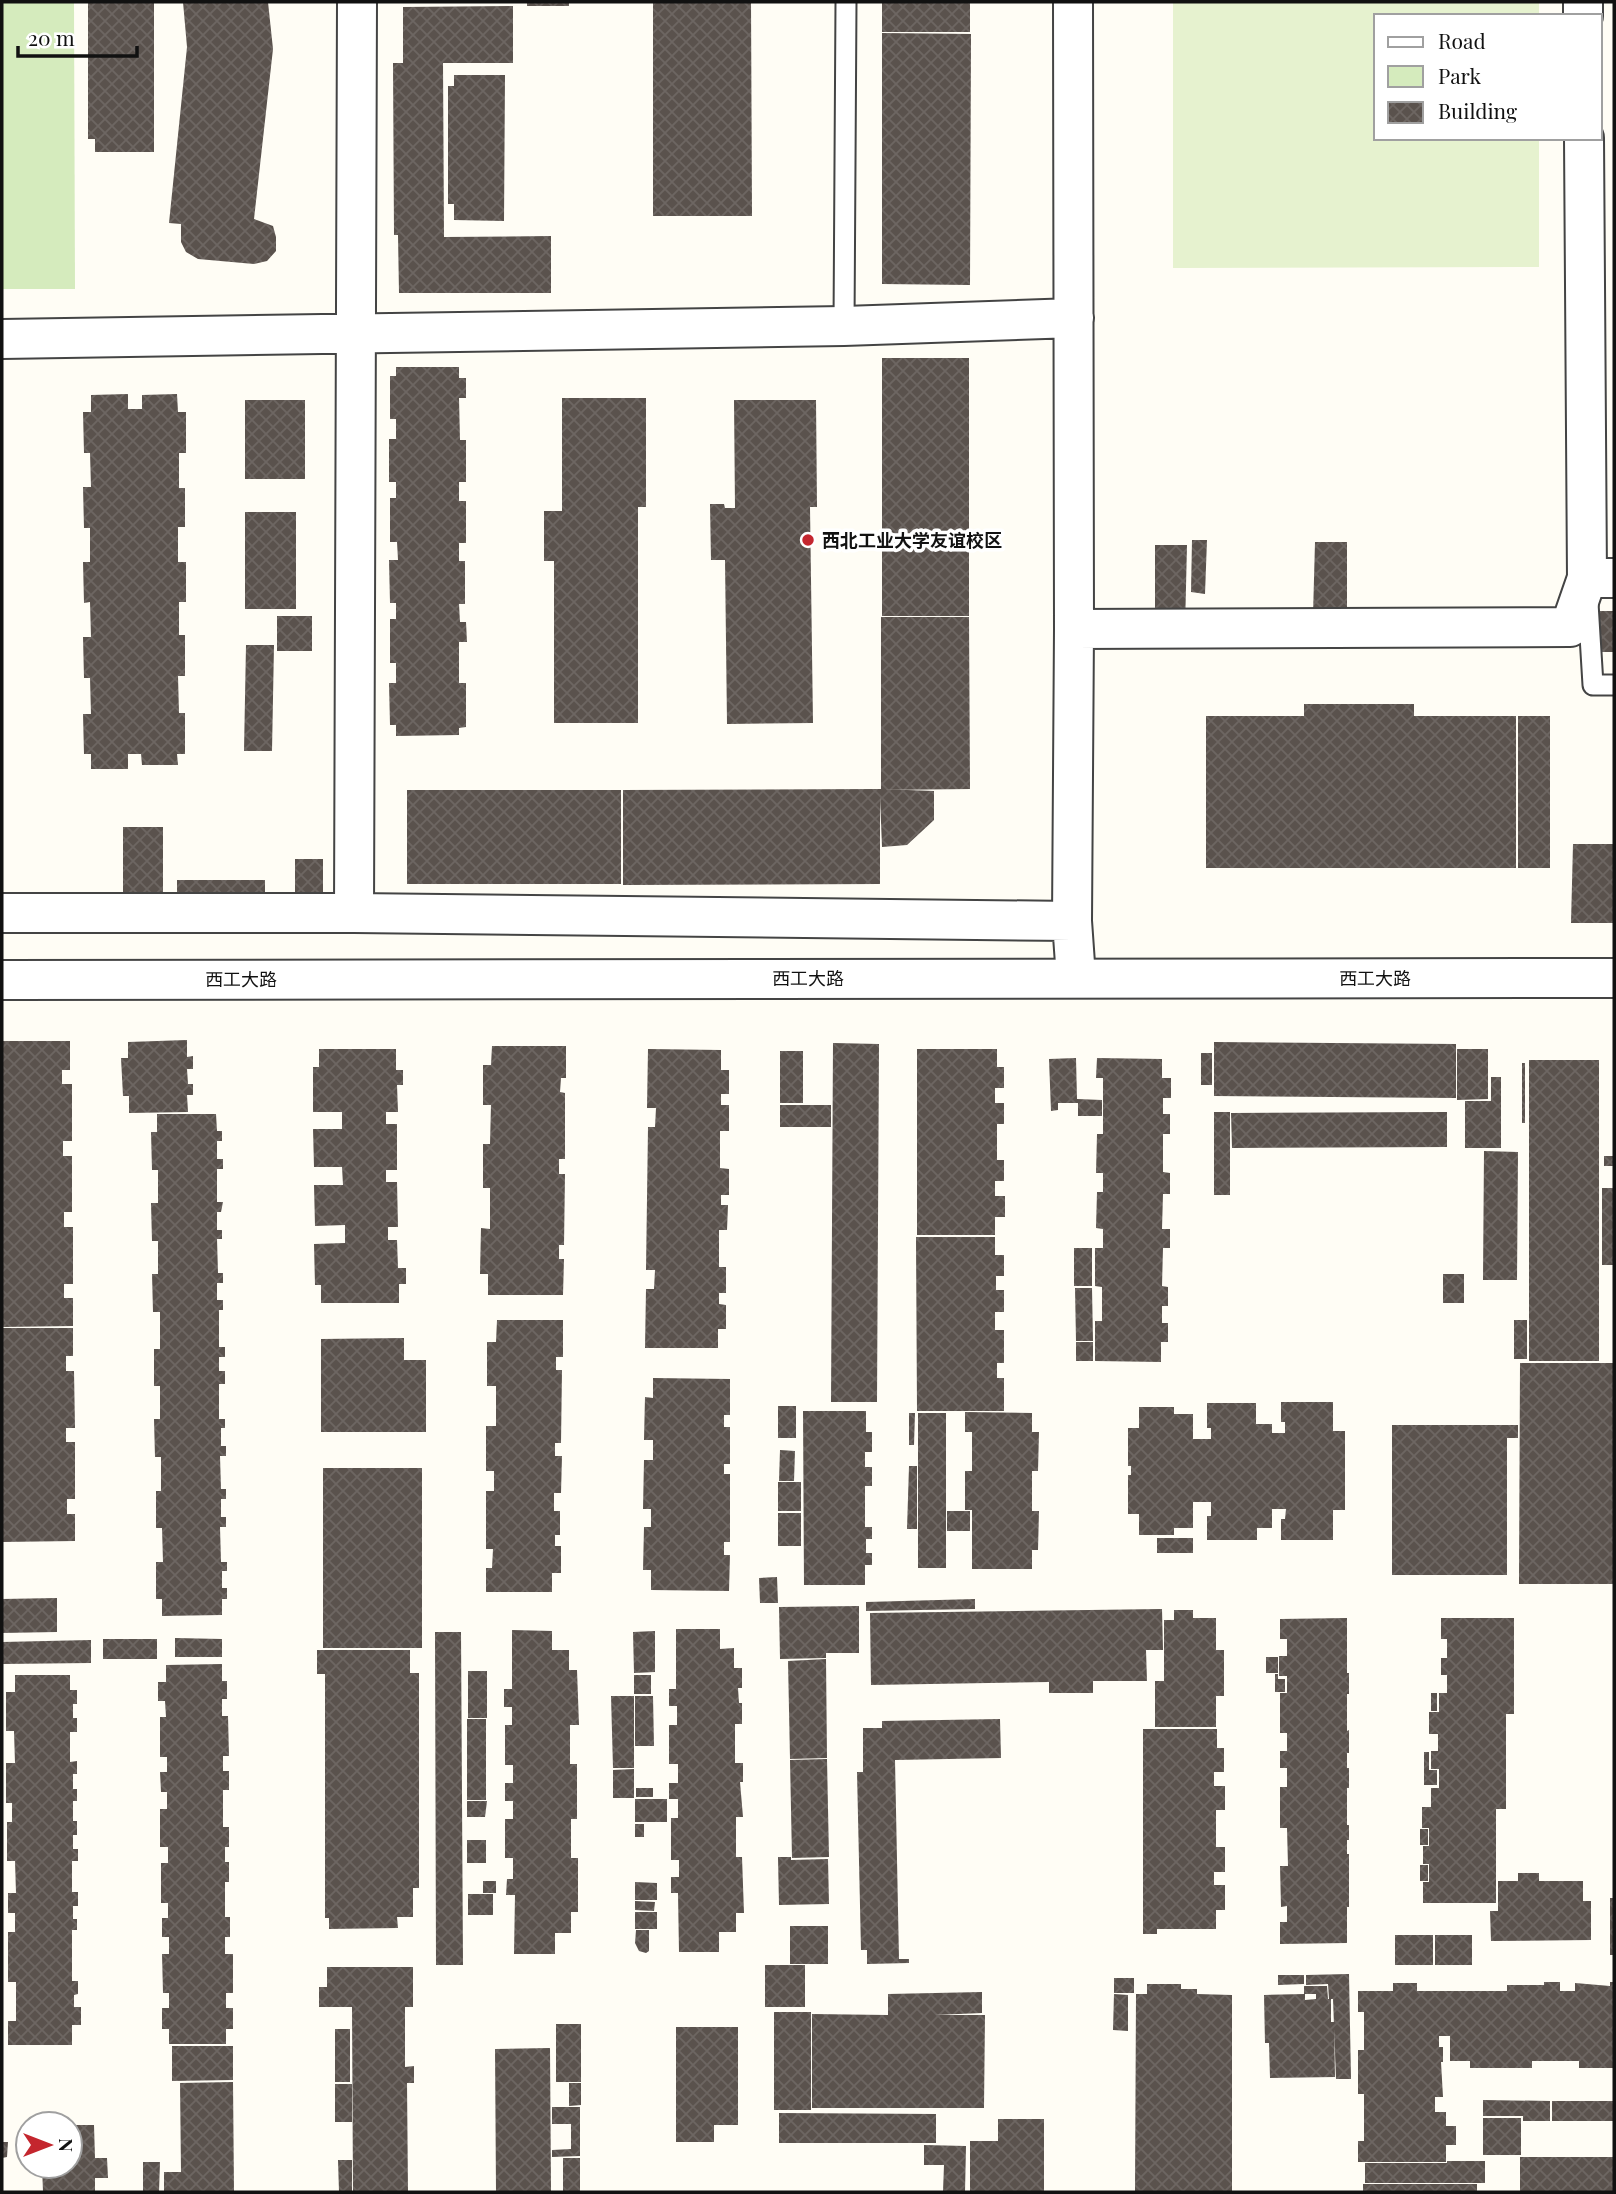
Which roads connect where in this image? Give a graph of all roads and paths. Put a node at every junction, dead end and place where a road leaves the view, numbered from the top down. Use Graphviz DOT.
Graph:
graph roads {
  1 [pos="357,2"];
  2 [pos="846,2"];
  3 [pos="1073,2"];
  4 [pos="1584,140"];
  5 [pos="1074,318"];
  6 [pos="844,326"];
  7 [pos="356,333"];
  8 [pos="2,339"];
  9 [pos="1600,578"];
  10 [pos="1074,629"];
  11 [pos="1614,685"];
  12 [pos="2,913"];
  13 [pos="354,914"];
  14 [pos="1072,921"];
  15 [pos="1076,978"];
  16 [pos="1614,978"];
  17 [pos="2,980"];
  1 -- 7 [label="street"];
  2 -- 6 [label="lane"];
  3 -- 5 [label="street"];
  4 -- 9 [label="street"];
  5 -- 6 [label="street"];
  5 -- 10 [label="street"];
  6 -- 7 [label="street"];
  7 -- 8 [label="street"];
  7 -- 13 [label="street"];
  9 -- 10 [label="street"];
  9 -- 11 [label="lane"];
  10 -- 14 [label="street"];
  12 -- 13 [label="street"];
  13 -- 14 [label="street"];
  14 -- 15 [label="street"];
  15 -- 16 [label="street, 西工大路"];
  15 -- 17 [label="street, 西工大路"];
}
